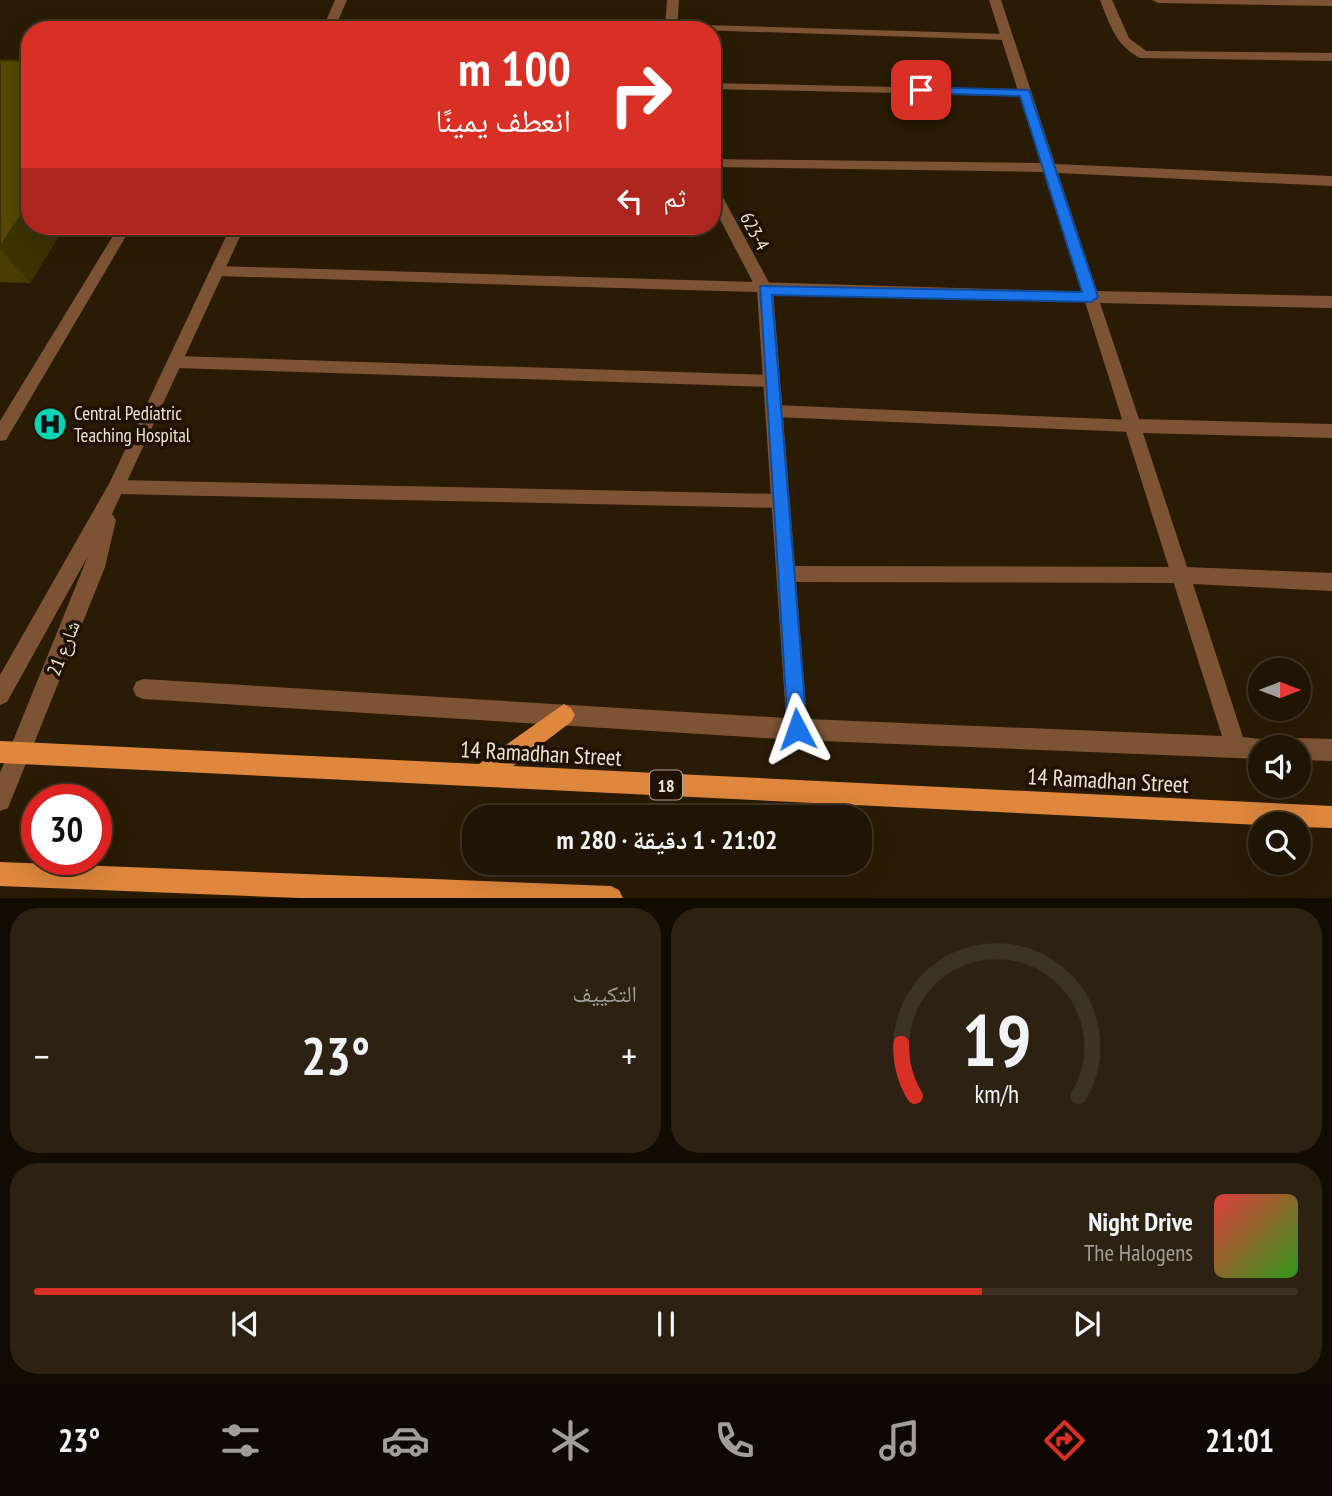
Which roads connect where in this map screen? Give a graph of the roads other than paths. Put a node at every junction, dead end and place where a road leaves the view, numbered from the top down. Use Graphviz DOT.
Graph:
graph roads {
  1 [pos="341,0"];
  2 [pos="673,0"];
  3 [pos="995,0"];
  4 [pos="1106,0"];
  5 [pos="1158,0"];
  6 [pos="1332,3"];
  7 [pos="332,21"];
  8 [pos="672,21"];
  9 [pos="721,30"];
  10 [pos="1007,37"];
  11 [pos="1332,57"];
  12 [pos="721,86"];
  13 [pos="1025,93"];
  14 [pos="721,163"];
  15 [pos="1049,168"];
  16 [pos="1332,181"];
  17 [pos="721,216"];
  18 [pos="120,235"];
  19 [pos="234,235"];
  20 [pos="217,271"];
  21 [pos="765,289"];
  22 [pos="1091,297"];
  23 [pos="1332,302"];
  24 [pos="174,362"];
  25 [pos="772,381"];
  26 [pos="774,411"];
  27 [pos="1132,426"];
  28 [pos="1332,431"];
  29 [pos="0,435"];
  30 [pos="115,490"];
  31 [pos="781,500"];
  32 [pos="786,574"];
  33 [pos="1180,575"];
  34 [pos="1332,582"];
  35 [pos="143,689"];
  36 [pos="0,695"];
  37 [pos="564,715"];
  38 [pos="797,729"];
  39 [pos="1236,747"];
  40 [pos="1248,748"];
  41 [pos="1311,749"];
  42 [pos="1332,750"];
  43 [pos="10,753"];
  44 [pos="481,776"];
  45 [pos="0,800"];
  46 [pos="1332,817"];
  47 [pos="0,874"];
  48 [pos="611,898"];
  1 -- 7 [label="street"];
  2 -- 8 [label="street"];
  3 -- 10 [label="street"];
  4 -- 11 [label="street"];
  5 -- 6 [label="street"];
  9 -- 10 [label="lane"];
  10 -- 13 [label="street"];
  12 -- 13 [label="lane"];
  13 -- 15 [label="street"];
  14 -- 15 [label="street"];
  15 -- 16 [label="street"];
  15 -- 22 [label="street"];
  17 -- 21 [label="street, 623-4"];
  18 -- 29 [label="lane"];
  19 -- 20 [label="street, شارع 21"];
  20 -- 21 [label="lane"];
  20 -- 24 [label="street, شارع 21"];
  21 -- 22 [label="lane"];
  21 -- 25 [label="street"];
  22 -- 23 [label="street"];
  22 -- 27 [label="street"];
  24 -- 25 [label="lane"];
  24 -- 30 [label="street, شارع 21"];
  25 -- 26 [label="street"];
  26 -- 27 [label="lane"];
  26 -- 31 [label="street"];
  27 -- 28 [label="street"];
  27 -- 33 [label="street"];
  30 -- 31 [label="lane"];
  30 -- 36 [label="street, شارع 21"];
  30 -- 43 [label="street, شارع 21"];
  31 -- 32 [label="street"];
  32 -- 33 [label="lane"];
  32 -- 38 [label="street"];
  33 -- 34 [label="street"];
  33 -- 39 [label="street"];
  35 -- 37 [label="street"];
  37 -- 38 [label="street"];
  37 -- 44 [label="main road"];
  38 -- 39 [label="street"];
  39 -- 40 [label="street"];
  41 -- 42 [label="street"];
  43 -- 44 [label="main road, 14 Ramadhan Street / 18"];
  43 -- 45 [label="street, شارع 21"];
  44 -- 46 [label="main road, 14 Ramadhan Street / 18"];
  47 -- 48 [label="main road"];
}
